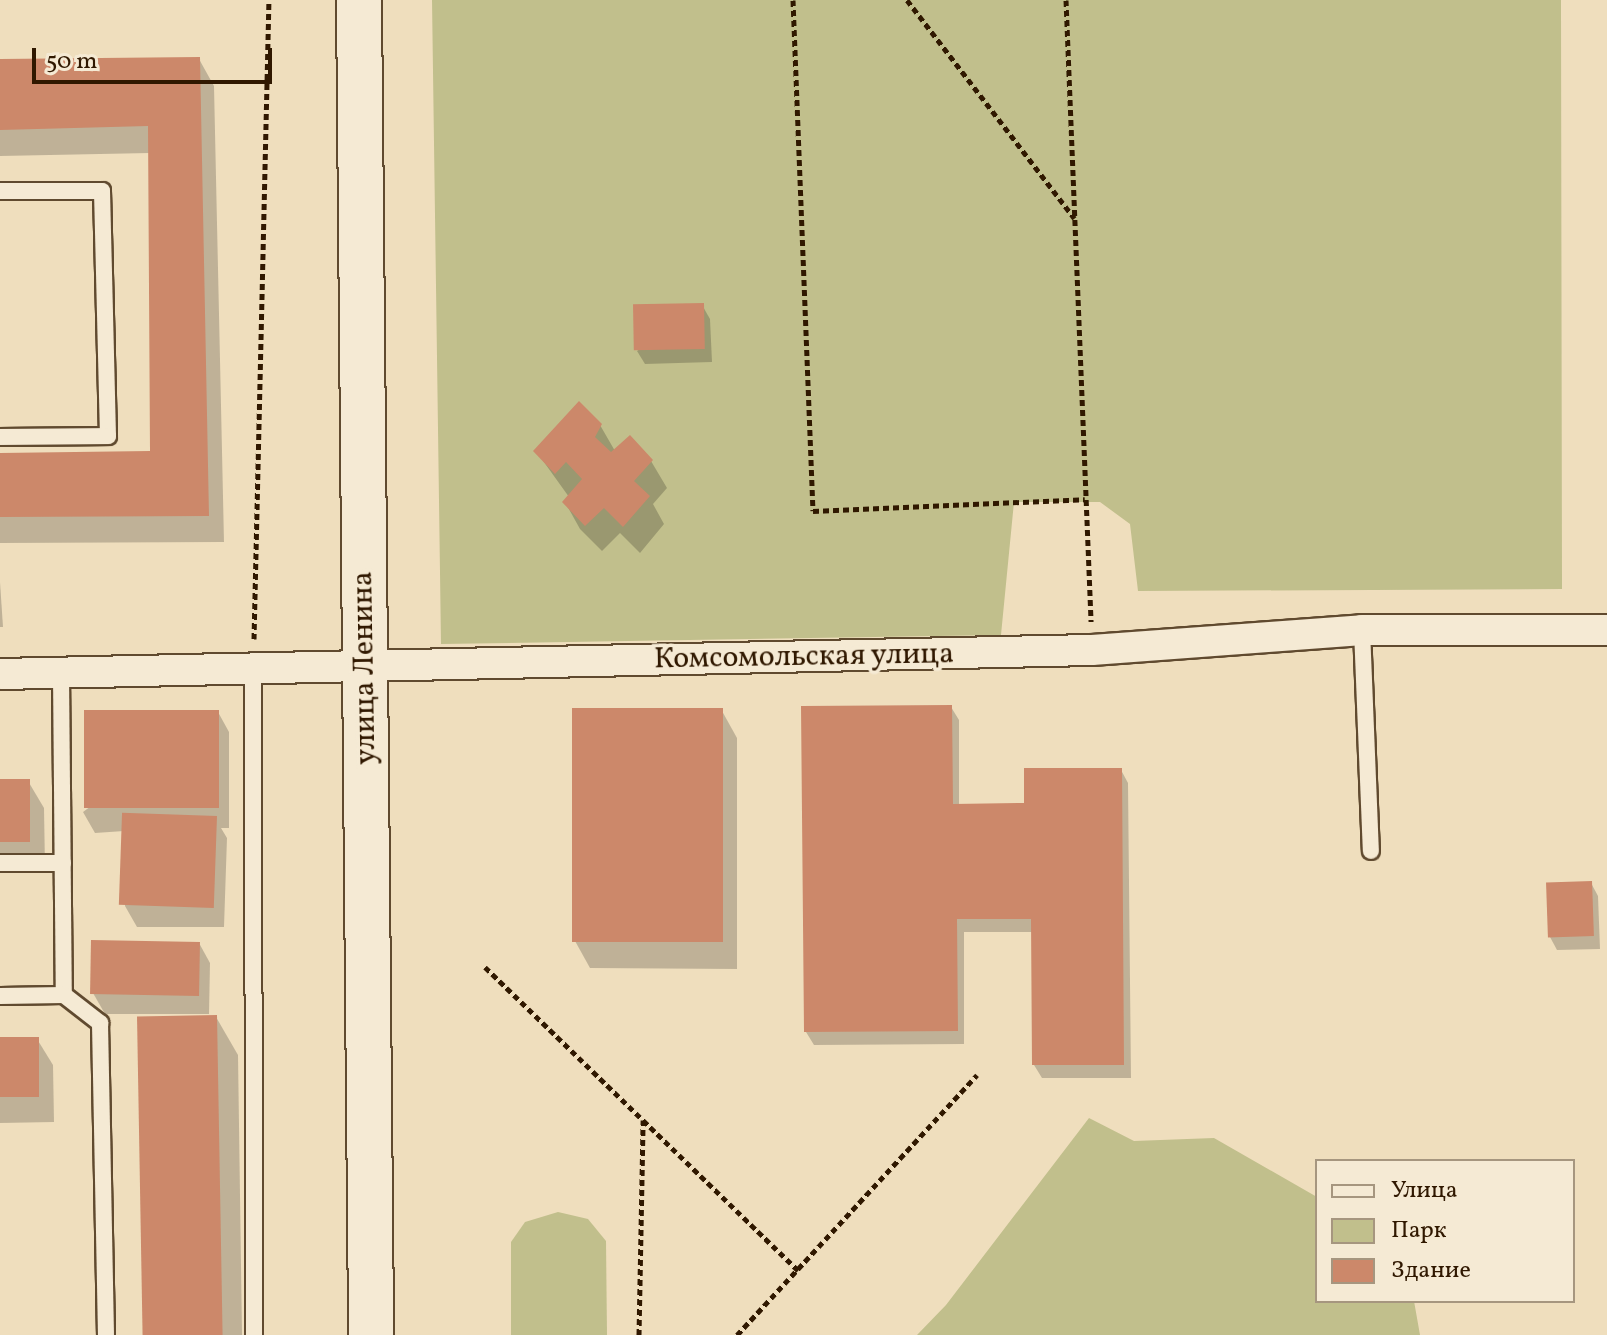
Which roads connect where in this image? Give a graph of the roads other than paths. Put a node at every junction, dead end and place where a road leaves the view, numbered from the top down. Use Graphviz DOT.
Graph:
graph roads {
  1 [pos="359,0"];
  2 [pos="0,191"];
  3 [pos="0,437"];
  4 [pos="1362,630"];
  5 [pos="1607,630"];
  6 [pos="365,667"];
  7 [pos="253,670"];
  8 [pos="61,673"];
  9 [pos="0,674"];
  10 [pos="1371,851"];
  11 [pos="0,863"];
  12 [pos="63,863"];
  13 [pos="64,995"];
  14 [pos="0,996"];
  15 [pos="106,1335"];
  16 [pos="254,1335"];
  17 [pos="371,1335"];
  1 -- 6 [label="street, улица Ленина"];
  2 -- 3 [label="lane"];
  4 -- 5 [label="street, Комсомольская улица"];
  4 -- 6 [label="street, Комсомольская улица"];
  4 -- 10 [label="lane"];
  6 -- 7 [label="street, Комсомольская улица"];
  6 -- 17 [label="street, улица Ленина"];
  7 -- 8 [label="street, Комсомольская улица"];
  7 -- 16 [label="lane"];
  8 -- 9 [label="street, Комсомольская улица"];
  8 -- 12 [label="lane"];
  11 -- 12 [label="lane"];
  12 -- 13 [label="lane"];
  13 -- 14 [label="lane"];
  13 -- 15 [label="lane"];
}
